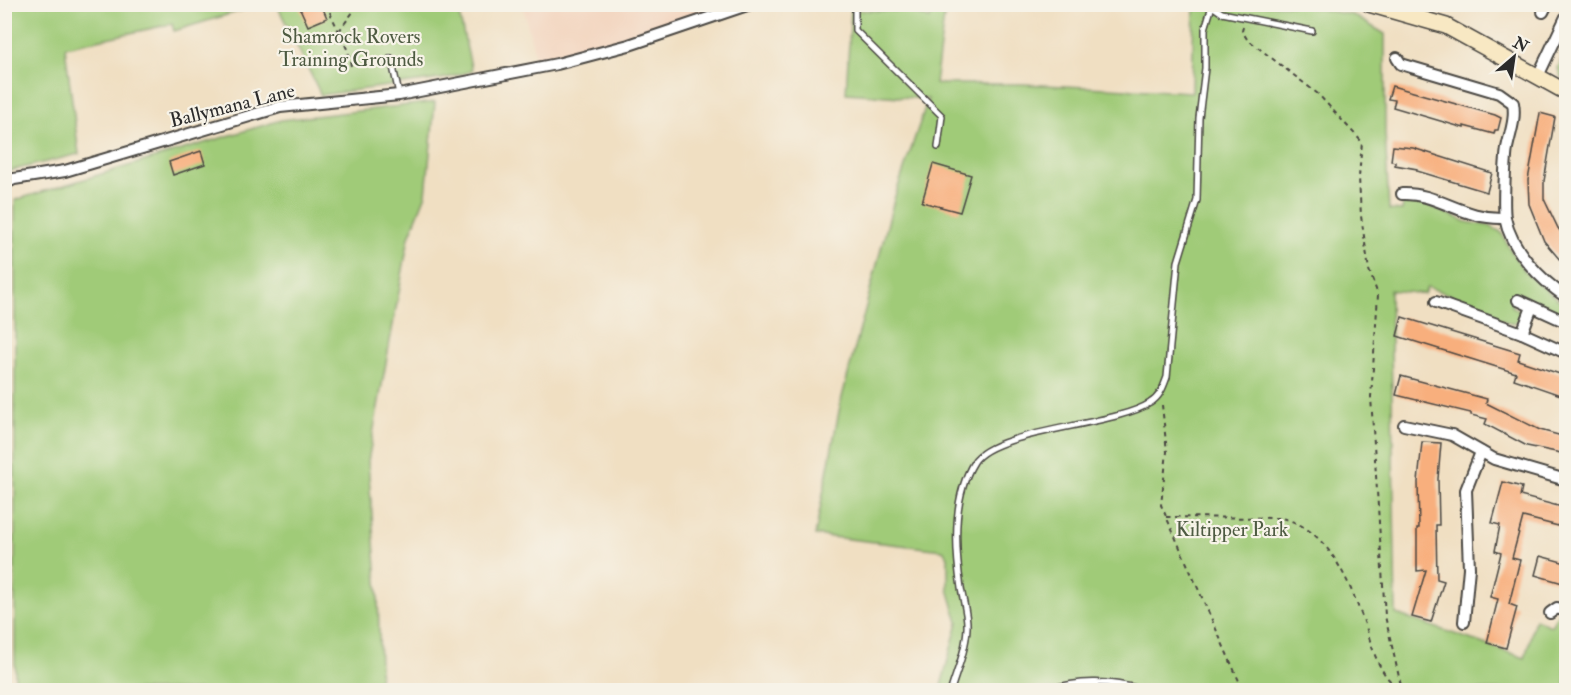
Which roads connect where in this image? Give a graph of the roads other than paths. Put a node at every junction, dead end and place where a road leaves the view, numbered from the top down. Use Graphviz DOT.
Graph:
graph roads {
  1 [pos="750,4"];
  2 [pos="855,4"];
  3 [pos="1369,4"];
  4 [pos="1210,7"];
  5 [pos="1566,17"];
  6 [pos="1312,31"];
  7 [pos="392,58"];
  8 [pos="1397,58"];
  9 [pos="1538,76"];
  10 [pos="1566,92"];
  11 [pos="399,95"];
  12 [pos="938,147"];
  13 [pos="4,184"];
  14 [pos="1402,194"];
  15 [pos="1505,218"];
  16 [pos="1566,297"];
  17 [pos="1518,300"];
  18 [pos="1436,302"];
  19 [pos="1532,307"];
  20 [pos="1566,322"];
  21 [pos="1522,333"];
  22 [pos="1566,353"];
  23 [pos="1404,425"];
  24 [pos="1481,452"];
  25 [pos="1566,480"];
  26 [pos="1566,611"];
  27 [pos="1550,613"];
  28 [pos="1464,622"];
  29 [pos="951,690"];
  30 [pos="1048,690"];
  31 [pos="1144,690"];
  1 -- 11 [label="street, Ballymana Lane"];
  2 -- 12 [label="lane"];
  3 -- 9 [label="street"];
  4 -- 6 [label="lane"];
  4 -- 29 [label="lane"];
  5 -- 9 [label="street"];
  7 -- 11 [label="lane"];
  8 -- 15 [label="street"];
  9 -- 10 [label="street"];
  11 -- 13 [label="street, Ballymana Lane"];
  14 -- 15 [label="street"];
  15 -- 16 [label="street"];
  17 -- 19 [label="street"];
  18 -- 21 [label="street"];
  19 -- 20 [label="street"];
  19 -- 21 [label="street"];
  21 -- 22 [label="street"];
  23 -- 24 [label="street"];
  24 -- 25 [label="street"];
  24 -- 28 [label="street"];
  26 -- 27 [label="street"];
  30 -- 31 [label="lane"];
}
